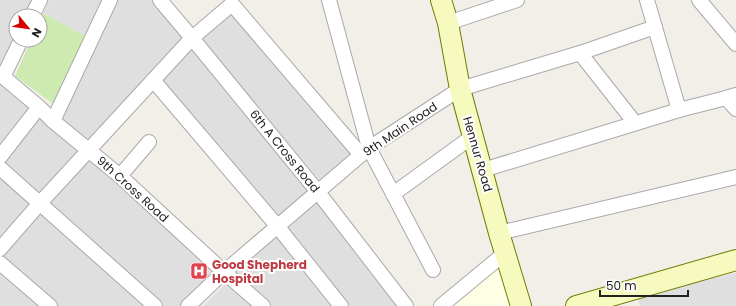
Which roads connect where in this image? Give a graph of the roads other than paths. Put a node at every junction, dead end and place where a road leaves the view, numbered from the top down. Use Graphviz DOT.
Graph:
graph roads {
  1 [pos="110,0"];
  2 [pos="160,0"];
  3 [pos="329,0"];
  4 [pos="441,0"];
  5 [pos="517,0"];
  6 [pos="647,0"];
  7 [pos="699,0"];
  8 [pos="230,2"];
  9 [pos="448,23"];
  10 [pos="655,27"];
  11 [pos="192,38"];
  12 [pos="736,44"];
  13 [pos="16,48"];
  14 [pos="580,53"];
  15 [pos="1,75"];
  16 [pos="153,80"];
  17 [pos="460,89"];
  18 [pos="731,96"];
  19 [pos="39,108"];
  20 [pos="736,109"];
  21 [pos="679,110"];
  22 [pos="54,121"];
  23 [pos="636,123"];
  24 [pos="473,136"];
  25 [pos="149,142"];
  26 [pos="89,150"];
  27 [pos="365,152"];
  28 [pos="0,157"];
  29 [pos="0,168"];
  30 [pos="482,170"];
  31 [pos="120,176"];
  32 [pos="736,177"];
  33 [pos="318,192"];
  34 [pos="393,194"];
  35 [pos="40,203"];
  36 [pos="278,227"];
  37 [pos="499,233"];
  38 [pos="0,249"];
  39 [pos="505,254"];
  40 [pos="736,260"];
  41 [pos="0,263"];
  42 [pos="433,270"];
  43 [pos="224,272"];
  44 [pos="625,299"];
  45 [pos="50,306"];
  46 [pos="155,306"];
  47 [pos="188,306"];
  48 [pos="263,306"];
  49 [pos="341,306"];
  50 [pos="406,306"];
  51 [pos="441,306"];
  52 [pos="521,306"];
  53 [pos="576,306"];
  1 -- 22 [label="street"];
  2 -- 11 [label="street, 6th A Cross Road"];
  3 -- 27 [label="street"];
  4 -- 9 [label="street, Hennur Road"];
  5 -- 9 [label="street"];
  6 -- 10 [label="street"];
  7 -- 12 [label="street"];
  8 -- 11 [label="street"];
  8 -- 27 [label="street"];
  9 -- 17 [label="street, Hennur Road"];
  10 -- 14 [label="street, 9th Main Road"];
  10 -- 21 [label="street"];
  11 -- 16 [label="street"];
  11 -- 33 [label="street, 6th A Cross Road"];
  13 -- 15 [label="street"];
  14 -- 17 [label="street, 9th Main Road"];
  14 -- 23 [label="street"];
  15 -- 19 [label="street, 9th Cross Road"];
  16 -- 26 [label="street"];
  16 -- 36 [label="street"];
  17 -- 24 [label="street, Hennur Road"];
  17 -- 27 [label="street, 9th Main Road"];
  18 -- 20 [label="street"];
  18 -- 21 [label="street"];
  19 -- 22 [label="street, 9th Cross Road"];
  19 -- 28 [label="street"];
  21 -- 23 [label="street"];
  22 -- 26 [label="street, 9th Cross Road"];
  23 -- 30 [label="street"];
  24 -- 30 [label="street, Hennur Road"];
  24 -- 34 [label="street"];
  25 -- 31 [label="street"];
  26 -- 31 [label="street, 9th Cross Road"];
  26 -- 35 [label="street"];
  27 -- 33 [label="street, 9th Main Road"];
  27 -- 34 [label="street"];
  29 -- 35 [label="street"];
  30 -- 37 [label="street, Hennur Road"];
  31 -- 43 [label="street, 9th Cross Road"];
  32 -- 37 [label="street"];
  33 -- 36 [label="street, 9th Main Road"];
  33 -- 50 [label="street, 6th A Cross Road"];
  34 -- 42 [label="street"];
  35 -- 38 [label="street"];
  35 -- 46 [label="street"];
  36 -- 43 [label="street, 9th Main Road"];
  36 -- 49 [label="street"];
  37 -- 39 [label="street, Hennur Road"];
  39 -- 51 [label="street"];
  39 -- 52 [label="street, Hennur Road"];
  40 -- 44 [label="street"];
  41 -- 45 [label="street"];
  43 -- 47 [label="street, 9th Main Road"];
  43 -- 48 [label="street, 9th Cross Road"];
  44 -- 53 [label="street"];
}
